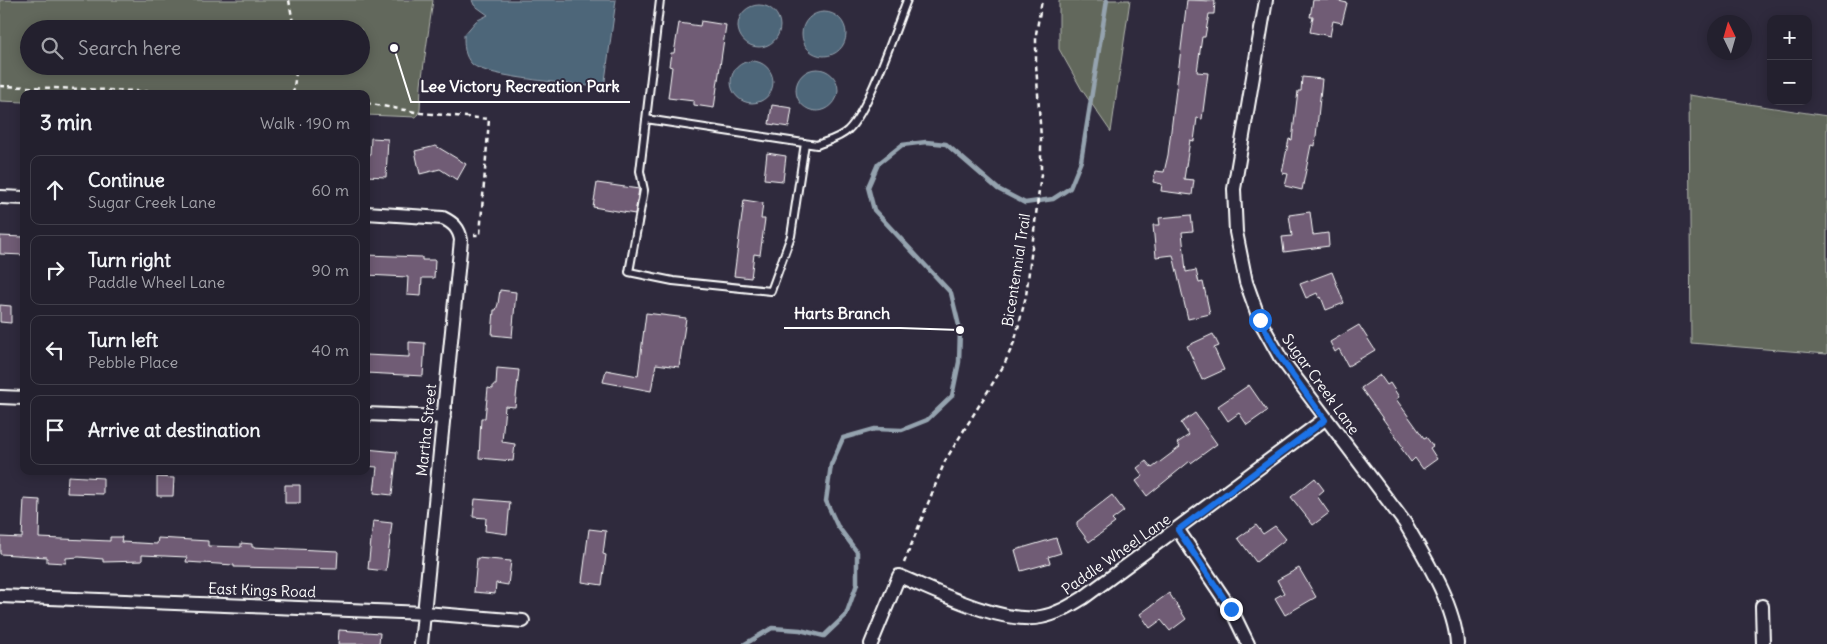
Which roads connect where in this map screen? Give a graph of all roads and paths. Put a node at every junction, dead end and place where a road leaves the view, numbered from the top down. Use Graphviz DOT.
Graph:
graph roads {
  1 [pos="288,0"];
  2 [pos="660,0"];
  3 [pos="907,0"];
  4 [pos="1042,0"];
  5 [pos="1266,0"];
  6 [pos="292,20"];
  7 [pos="295,75"];
  8 [pos="0,86"];
  9 [pos="108,90"];
  10 [pos="293,90"];
  11 [pos="370,104"];
  12 [pos="646,119"];
  13 [pos="805,143"];
  14 [pos="0,197"];
  15 [pos="20,198"];
  16 [pos="370,213"];
  17 [pos="460,234"];
  18 [pos="0,397"];
  19 [pos="20,398"];
  20 [pos="370,414"];
  21 [pos="444,417"];
  22 [pos="1325,420"];
  23 [pos="1178,530"];
  24 [pos="899,576"];
  25 [pos="0,596"];
  26 [pos="1762,606"];
  27 [pos="425,613"];
  28 [pos="523,621"];
  29 [pos="421,644"];
  30 [pos="872,644"];
  31 [pos="1248,644"];
  32 [pos="1457,644"];
  33 [pos="1763,644"];
  1 -- 6 [label="path"];
  2 -- 12 [label="lane"];
  3 -- 13 [label="lane"];
  4 -- 24 [label="path, Bicentennial Trail"];
  5 -- 22 [label="street, Sugar Creek Lane"];
  7 -- 10 [label="path"];
  8 -- 9 [label="path"];
  11 -- 17 [label="path"];
  12 -- 13 [label="lane"];
  12 -- 13 [label="lane"];
  14 -- 15 [label="street"];
  16 -- 17 [label="street"];
  17 -- 21 [label="street, Martha Street"];
  18 -- 19 [label="street"];
  20 -- 21 [label="street"];
  21 -- 27 [label="street, Martha Street"];
  22 -- 23 [label="street, Paddle Wheel Lane"];
  22 -- 32 [label="street, Sugar Creek Lane"];
  23 -- 24 [label="street, Paddle Wheel Lane"];
  23 -- 31 [label="street"];
  24 -- 30 [label="street"];
  25 -- 27 [label="street, East Kings Road"];
  26 -- 33 [label="street"];
  27 -- 28 [label="street, East Kings Road"];
  27 -- 29 [label="street, Martha Street"];
}
